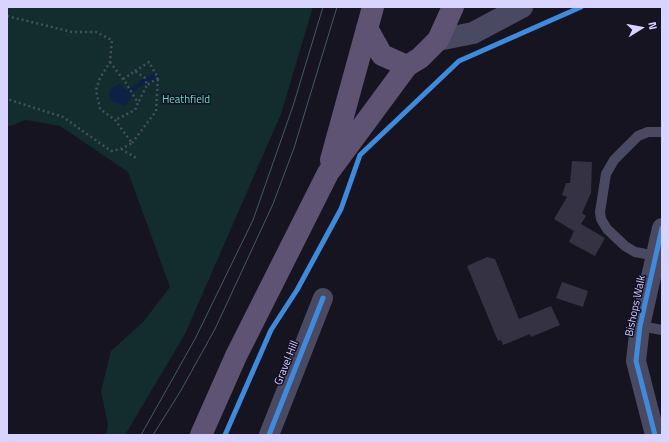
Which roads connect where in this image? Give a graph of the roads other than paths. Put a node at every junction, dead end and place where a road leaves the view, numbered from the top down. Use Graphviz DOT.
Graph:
graph roads {
  1 [pos="373,7"];
  2 [pos="453,7"];
  3 [pos="522,7"];
  4 [pos="367,28"];
  5 [pos="438,40"];
  6 [pos="407,66"];
  7 [pos="662,132"];
  8 [pos="328,173"];
  9 [pos="662,230"];
  10 [pos="657,256"];
  11 [pos="323,298"];
  12 [pos="640,326"];
  13 [pos="662,330"];
  14 [pos="201,435"];
  15 [pos="269,435"];
  16 [pos="655,435"];
  1 -- 4 [label="main road"];
  2 -- 5 [label="main road"];
  3 -- 5 [label="street"];
  4 -- 6 [label="main road"];
  4 -- 8 [label="main road"];
  5 -- 6 [label="main road"];
  6 -- 8 [label="main road"];
  7 -- 10 [label="lane"];
  8 -- 14 [label="main road"];
  9 -- 10 [label="street, Bishops Walk"];
  10 -- 12 [label="street, Bishops Walk"];
  11 -- 15 [label="street, Gravel Hill"];
  12 -- 13 [label="lane"];
  12 -- 16 [label="street, Bishops Walk"];
}
